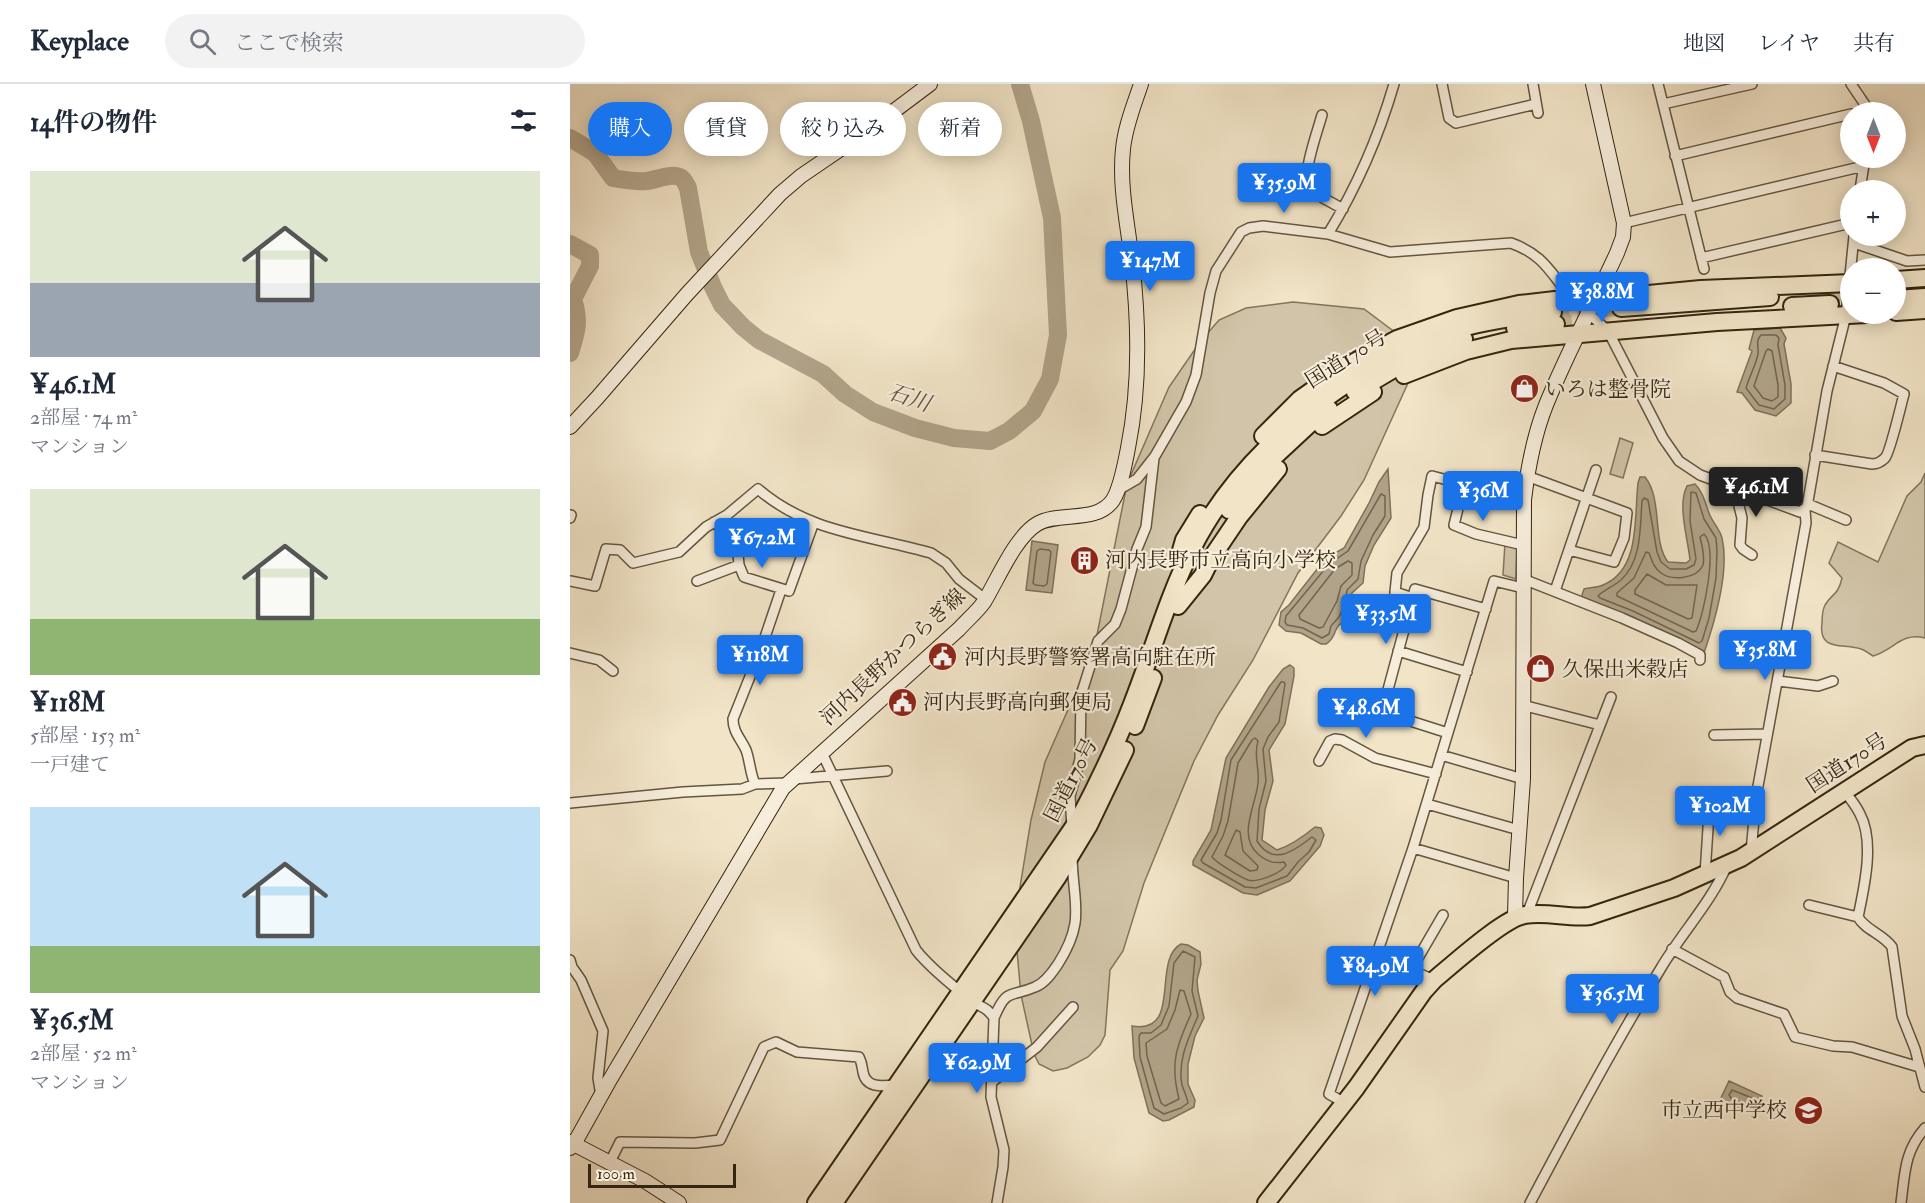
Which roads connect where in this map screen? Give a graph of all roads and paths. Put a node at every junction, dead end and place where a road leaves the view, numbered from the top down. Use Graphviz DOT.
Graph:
graph roads {
  1 [pos="930,84"];
  2 [pos="1141,84"];
  3 [pos="1394,84"];
  4 [pos="1442,84"];
  5 [pos="1533,84"];
  6 [pos="1593,84"];
  7 [pos="1658,84"];
  8 [pos="1752,84"];
  9 [pos="1851,84"];
  10 [pos="1861,102"];
  11 [pos="1664,104"];
  12 [pos="1322,115"];
  13 [pos="1840,117"];
  14 [pos="1675,156"];
  15 [pos="1841,168"];
  16 [pos="1688,207"];
  17 [pos="1343,209"];
  18 [pos="1624,223"];
  19 [pos="1840,226"];
  20 [pos="1328,234"];
  21 [pos="1871,246"];
  22 [pos="1701,258"];
  23 [pos="1925,260"];
  24 [pos="1704,269"];
  25 [pos="1925,278"];
  26 [pos="1906,279"];
  27 [pos="1840,284"];
  28 [pos="1925,286"];
  29 [pos="1906,287"];
  30 [pos="1925,297"];
  31 [pos="1831,298"];
  32 [pos="1906,298"];
  33 [pos="1573,299"];
  34 [pos="1593,306"];
  35 [pos="1925,310"];
  36 [pos="1906,311"];
  37 [pos="1621,313"];
  38 [pos="1840,315"];
  39 [pos="1555,318"];
  40 [pos="1844,324"];
  41 [pos="1608,331"];
  42 [pos="1579,333"];
  43 [pos="1833,366"];
  44 [pos="570,427"];
  45 [pos="1815,455"];
  46 [pos="1155,456"];
  47 [pos="1596,470"];
  48 [pos="1527,476"];
  49 [pos="1464,484"];
  50 [pos="1738,489"];
  51 [pos="1116,491"];
  52 [pos="1586,497"];
  53 [pos="1524,500"];
  54 [pos="1806,507"];
  55 [pos="1846,520"];
  56 [pos="714,522"];
  57 [pos="814,522"];
  58 [pos="1523,545"];
  59 [pos="1569,550"];
  60 [pos="1752,555"];
  61 [pos="739,565"];
  62 [pos="570,581"];
  63 [pos="697,581"];
  64 [pos="1523,583"];
  65 [pos="781,590"];
  66 [pos="1555,591"];
  67 [pos="1413,598"];
  68 [pos="985,599"];
  69 [pos="1173,604"];
  70 [pos="1486,609"];
  71 [pos="1398,651"];
  72 [pos="570,653"];
  73 [pos="1700,660"];
  74 [pos="613,671"];
  75 [pos="1467,672"];
  76 [pos="1778,681"];
  77 [pos="1833,681"];
  78 [pos="1611,697"];
  79 [pos="1522,705"];
  80 [pos="1600,725"];
  81 [pos="1448,733"];
  82 [pos="1767,734"];
  83 [pos="1714,735"];
  84 [pos="1925,745"];
  85 [pos="822,753"];
  86 [pos="1442,755"];
  87 [pos="1319,760"];
  88 [pos="887,771"];
  89 [pos="1436,774"];
  90 [pos="833,776"];
  91 [pos="1523,779"];
  92 [pos="791,781"];
  93 [pos="755,783"];
  94 [pos="1844,790"];
  95 [pos="1710,798"];
  96 [pos="570,803"];
  97 [pos="1427,804"];
  98 [pos="1072,829"];
  99 [pos="1519,830"];
  100 [pos="1413,849"];
  101 [pos="1072,852"];
  102 [pos="1751,852"];
  103 [pos="1727,865"];
  104 [pos="1705,874"];
  105 [pos="1516,878"];
  106 [pos="1809,905"];
  107 [pos="1443,915"];
  108 [pos="1521,915"];
  109 [pos="1858,917"];
  110 [pos="1672,949"];
  111 [pos="1376,955"];
  112 [pos="570,960"];
  113 [pos="1411,970"];
  114 [pos="1434,980"];
  115 [pos="967,996"];
  116 [pos="1073,1007"];
  117 [pos="994,1018"];
  118 [pos="1919,1067"];
  119 [pos="992,1082"];
  120 [pos="896,1085"];
  121 [pos="1925,1087"];
  122 [pos="601,1097"];
  123 [pos="1343,1102"];
  124 [pos="1925,1128"];
  125 [pos="571,1145"];
  126 [pos="610,1162"];
  127 [pos="679,1203"];
  128 [pos="816,1203"];
  129 [pos="834,1203"];
  130 [pos="997,1203"];
  131 [pos="1266,1203"];
  132 [pos="1530,1203"];
  133 [pos="1901,1203"];
  1 -- 44 [label="main road"];
  2 -- 51 [label="main road, 河内長野かつらぎ線"];
  3 -- 17 [label="street"];
  4 -- 5 [label="street"];
  6 -- 18 [label="main road"];
  7 -- 11 [label="street"];
  8 -- 11 [label="street"];
  9 -- 10 [label="street"];
  11 -- 14 [label="street"];
  12 -- 17 [label="street"];
  13 -- 14 [label="street"];
  14 -- 16 [label="street"];
  15 -- 16 [label="street"];
  16 -- 18 [label="street"];
  16 -- 22 [label="street"];
  17 -- 20 [label="street"];
  18 -- 34 [label="main road"];
  19 -- 22 [label="street"];
  20 -- 33 [label="street"];
  20 -- 46 [label="street"];
  21 -- 23 [label="street"];
  22 -- 24 [label="street"];
  25 -- 26 [label="highway"];
  27 -- 34 [label="highway"];
  28 -- 29 [label="highway"];
  30 -- 32 [label="highway"];
  31 -- 37 [label="highway"];
  33 -- 34 [label="highway"];
  33 -- 69 [label="highway"];
  34 -- 41 [label="street"];
  34 -- 42 [label="main road"];
  35 -- 36 [label="highway"];
  38 -- 41 [label="highway"];
  39 -- 69 [label="highway, 国道170号"];
  40 -- 43 [label="street"];
  41 -- 42 [label="highway"];
  41 -- 50 [label="street"];
  42 -- 48 [label="main road"];
  42 -- 69 [label="highway"];
  43 -- 45 [label="street"];
  43 -- 45 [label="street"];
  45 -- 54 [label="street"];
  46 -- 51 [label="street"];
  46 -- 98 [label="street"];
  47 -- 52 [label="street"];
  48 -- 52 [label="street"];
  48 -- 53 [label="main road"];
  49 -- 53 [label="street"];
  49 -- 58 [label="street"];
  49 -- 67 [label="street"];
  50 -- 54 [label="street"];
  50 -- 60 [label="street"];
  51 -- 68 [label="main road, 河内長野かつらぎ線"];
  52 -- 59 [label="street"];
  52 -- 59 [label="street"];
  53 -- 58 [label="main road"];
  54 -- 55 [label="street"];
  54 -- 76 [label="street"];
  56 -- 57 [label="street"];
  56 -- 61 [label="street"];
  56 -- 62 [label="street"];
  57 -- 65 [label="street"];
  57 -- 68 [label="street"];
  58 -- 64 [label="main road"];
  59 -- 66 [label="street"];
  61 -- 63 [label="street"];
  61 -- 65 [label="street"];
  64 -- 66 [label="street"];
  64 -- 70 [label="street"];
  64 -- 79 [label="main road"];
  65 -- 93 [label="street"];
  66 -- 73 [label="street"];
  67 -- 70 [label="street"];
  67 -- 71 [label="street"];
  68 -- 85 [label="main road, 河内長野かつらぎ線"];
  69 -- 98 [label="highway, 国道170号"];
  69 -- 101 [label="highway, 国道170号"];
  70 -- 75 [label="street"];
  71 -- 75 [label="street"];
  71 -- 81 [label="street"];
  72 -- 74 [label="street"];
  75 -- 81 [label="street"];
  76 -- 77 [label="street"];
  76 -- 82 [label="street"];
  78 -- 80 [label="street"];
  79 -- 80 [label="street"];
  79 -- 91 [label="main road"];
  80 -- 108 [label="street"];
  81 -- 86 [label="street"];
  82 -- 83 [label="street"];
  82 -- 102 [label="street"];
  84 -- 94 [label="highway, 国道170号"];
  85 -- 90 [label="street"];
  85 -- 92 [label="main road, 河内長野かつらぎ線"];
  86 -- 89 [label="street"];
  86 -- 91 [label="street"];
  87 -- 89 [label="street"];
  88 -- 90 [label="street"];
  89 -- 97 [label="street"];
  90 -- 92 [label="street"];
  90 -- 115 [label="street"];
  91 -- 99 [label="main road"];
  92 -- 93 [label="street"];
  92 -- 122 [label="main road, 河内長野かつらぎ線"];
  93 -- 96 [label="street"];
  94 -- 102 [label="highway, 国道170号"];
  94 -- 109 [label="street"];
  95 -- 104 [label="street"];
  97 -- 99 [label="street"];
  97 -- 100 [label="street"];
  98 -- 115 [label="highway, 国道170号"];
  99 -- 105 [label="main road"];
  100 -- 105 [label="street"];
  100 -- 111 [label="street"];
  101 -- 115 [label="highway, 国道170号"];
  101 -- 117 [label="street"];
  102 -- 103 [label="highway, 国道170号"];
  103 -- 104 [label="highway, 国道170号"];
  103 -- 110 [label="street"];
  104 -- 108 [label="highway, 国道170号"];
  105 -- 108 [label="main road"];
  106 -- 109 [label="street"];
  107 -- 113 [label="street"];
  108 -- 114 [label="highway"];
  109 -- 118 [label="street"];
  110 -- 118 [label="street"];
  110 -- 132 [label="street"];
  111 -- 113 [label="street"];
  111 -- 123 [label="street"];
  112 -- 122 [label="street"];
  113 -- 114 [label="street"];
  114 -- 123 [label="highway"];
  115 -- 117 [label="street"];
  115 -- 120 [label="highway, 国道170号"];
  115 -- 129 [label="highway, 国道170号"];
  116 -- 119 [label="street"];
  117 -- 119 [label="street"];
  118 -- 121 [label="street"];
  119 -- 130 [label="street"];
  120 -- 126 [label="street"];
  120 -- 128 [label="highway, 国道170号"];
  122 -- 125 [label="main road, 河内長野かつらぎ線"];
  123 -- 131 [label="highway"];
  124 -- 133 [label="street"];
  125 -- 126 [label="main road, 河内長野かつらぎ線"];
  126 -- 127 [label="main road, 河内長野かつらぎ線"];
}
